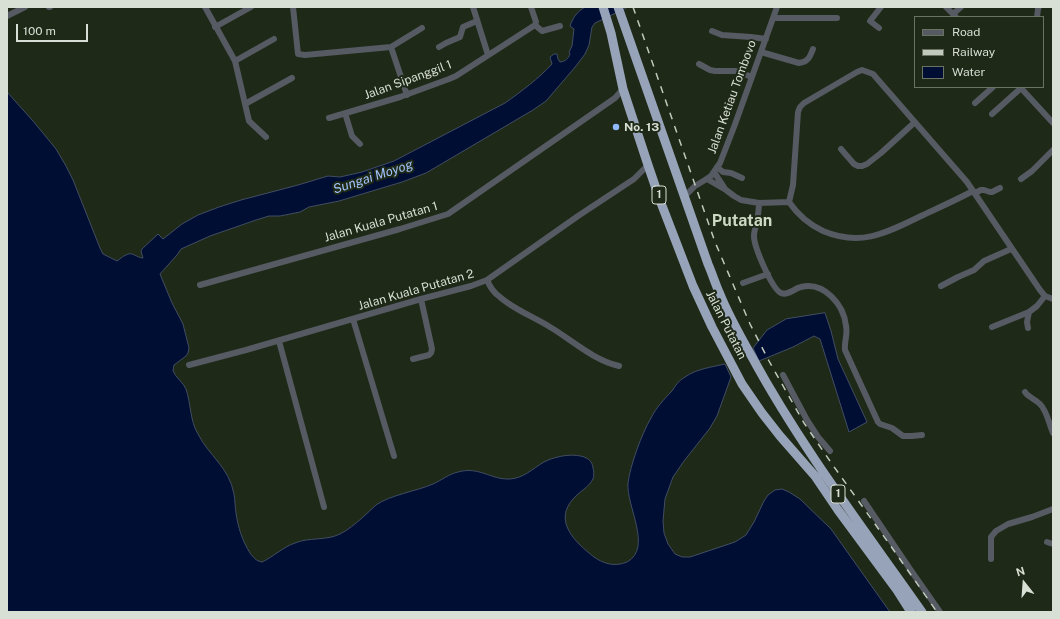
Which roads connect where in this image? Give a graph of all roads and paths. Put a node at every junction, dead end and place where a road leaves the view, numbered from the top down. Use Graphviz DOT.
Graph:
graph roads {
  1 [pos="25,7"];
  2 [pos="205,7"];
  3 [pos="251,7"];
  4 [pos="293,7"];
  5 [pos="473,7"];
  6 [pos="531,7"];
  7 [pos="603,7"];
  8 [pos="618,7"];
  9 [pos="778,7"];
  10 [pos="881,7"];
  11 [pos="946,7"];
  12 [pos="961,7"];
  13 [pos="7,16"];
  14 [pos="954,16"];
  15 [pos="774,18"];
  16 [pos="837,18"];
  17 [pos="477,21"];
  18 [pos="535,25"];
  19 [pos="560,26"];
  20 [pos="215,27"];
  21 [pos="422,28"];
  22 [pos="879,28"];
  23 [pos="712,31"];
  24 [pos="274,39"];
  25 [pos="766,39"];
  26 [pos="391,47"];
  27 [pos="439,47"];
  28 [pos="813,49"];
  29 [pos="761,52"];
  30 [pos="488,55"];
  31 [pos="234,62"];
  32 [pos="699,64"];
  33 [pos="752,77"];
  34 [pos="292,78"];
  35 [pos="992,88"];
  36 [pos="1020,88"];
  37 [pos="623,90"];
  38 [pos="407,95"];
  39 [pos="627,100"];
  40 [pos="610,101"];
  41 [pos="975,103"];
  42 [pos="244,104"];
  43 [pos="1053,111"];
  44 [pos="345,113"];
  45 [pos="992,114"];
  46 [pos="1047,116"];
  47 [pos="329,118"];
  48 [pos="915,122"];
  49 [pos="1053,123"];
  50 [pos="266,137"];
  51 [pos="360,144"];
  52 [pos="841,149"];
  53 [pos="1053,150"];
  54 [pos="648,165"];
  55 [pos="716,170"];
  56 [pos="652,177"];
  57 [pos="636,178"];
  58 [pos="707,178"];
  59 [pos="742,178"];
  60 [pos="1021,179"];
  61 [pos="680,184"];
  62 [pos="695,186"];
  63 [pos="1000,188"];
  64 [pos="726,190"];
  65 [pos="974,192"];
  66 [pos="685,196"];
  67 [pos="789,202"];
  68 [pos="759,203"];
  69 [pos="1012,249"];
  70 [pos="768,274"];
  71 [pos="487,280"];
  72 [pos="743,283"];
  73 [pos="200,285"];
  74 [pos="941,286"];
  75 [pos="1044,296"];
  76 [pos="421,299"];
  77 [pos="1053,299"];
  78 [pos="1029,312"];
  79 [pos="353,319"];
  80 [pos="992,327"];
  81 [pos="1028,328"];
  82 [pos="279,341"];
  83 [pos="412,359"];
  84 [pos="189,365"];
  85 [pos="619,366"];
  86 [pos="783,375"];
  87 [pos="1025,392"];
  88 [pos="1053,433"];
  89 [pos="922,435"];
  90 [pos="830,451"];
  91 [pos="394,456"];
  92 [pos="840,497"];
  93 [pos="864,501"];
  94 [pos="324,507"];
  95 [pos="1053,509"];
  96 [pos="838,510"];
  97 [pos="991,558"];
  98 [pos="892,569"];
  99 [pos="897,590"];
  100 [pos="911,612"];
  101 [pos="922,612"];
  102 [pos="940,612"];
  1 -- 13 [label="street"];
  2 -- 20 [label="street"];
  3 -- 20 [label="street"];
  4 -- 26 [label="street"];
  5 -- 17 [label="street"];
  6 -- 18 [label="street"];
  7 -- 37 [label="highway, Jalan Putatan / 1"];
  8 -- 61 [label="highway, Jalan Putatan / 1"];
  9 -- 15 [label="street, Jalan Ketiau Tombovo"];
  10 -- 22 [label="street"];
  11 -- 14 [label="street"];
  12 -- 14 [label="street"];
  15 -- 16 [label="street"];
  15 -- 25 [label="street, Jalan Ketiau Tombovo"];
  17 -- 27 [label="street"];
  17 -- 30 [label="street"];
  18 -- 19 [label="street"];
  18 -- 30 [label="street, Jalan Sipanggil 1"];
  20 -- 31 [label="street"];
  21 -- 26 [label="street"];
  23 -- 25 [label="street"];
  24 -- 31 [label="street"];
  25 -- 29 [label="street, Jalan Ketiau Tombovo"];
  26 -- 38 [label="street"];
  28 -- 29 [label="street"];
  29 -- 33 [label="street, Jalan Ketiau Tombovo"];
  30 -- 38 [label="street, Jalan Sipanggil 1"];
  31 -- 42 [label="street"];
  32 -- 33 [label="street"];
  33 -- 55 [label="street, Jalan Ketiau Tombovo"];
  34 -- 42 [label="street"];
  35 -- 41 [label="street"];
  36 -- 45 [label="street"];
  36 -- 46 [label="street"];
  37 -- 39 [label="highway, Jalan Putatan / 1"];
  37 -- 40 [label="street, Jalan Kuala Putatan 1"];
  38 -- 44 [label="street, Jalan Sipanggil 1"];
  39 -- 40 [label="street"];
  39 -- 54 [label="highway, Jalan Putatan / 1"];
  40 -- 73 [label="street, Jalan Kuala Putatan 1"];
  42 -- 50 [label="street"];
  43 -- 46 [label="street"];
  44 -- 47 [label="street, Jalan Sipanggil 1"];
  44 -- 51 [label="street"];
  46 -- 49 [label="street"];
  48 -- 52 [label="street"];
  48 -- 65 [label="street"];
  48 -- 67 [label="street"];
  53 -- 60 [label="street"];
  54 -- 56 [label="highway, Jalan Putatan / 1"];
  54 -- 57 [label="street, Jalan Kuala Putatan 2"];
  55 -- 58 [label="street, Jalan Ketiau Tombovo"];
  55 -- 59 [label="street"];
  55 -- 64 [label="street"];
  56 -- 57 [label="street, Jalan Kuala Putatan 2"];
  56 -- 96 [label="highway, Jalan Putatan / 1"];
  57 -- 71 [label="street, Jalan Kuala Putatan 2"];
  58 -- 62 [label="street, Jalan Ketiau Tombovo"];
  58 -- 64 [label="street"];
  61 -- 62 [label="street"];
  61 -- 66 [label="highway, Jalan Putatan / 1"];
  62 -- 66 [label="street, Jalan Ketiau Tombovo"];
  63 -- 65 [label="street"];
  64 -- 68 [label="street"];
  65 -- 67 [label="street"];
  65 -- 69 [label="street"];
  66 -- 92 [label="highway, Jalan Putatan / 1"];
  67 -- 68 [label="street"];
  68 -- 70 [label="street"];
  69 -- 74 [label="street"];
  69 -- 75 [label="street"];
  70 -- 72 [label="street"];
  70 -- 89 [label="street"];
  71 -- 76 [label="street, Jalan Kuala Putatan 2"];
  71 -- 85 [label="street"];
  75 -- 77 [label="street"];
  75 -- 78 [label="street"];
  76 -- 79 [label="street, Jalan Kuala Putatan 2"];
  76 -- 83 [label="street"];
  78 -- 80 [label="street"];
  78 -- 81 [label="street"];
  79 -- 82 [label="street, Jalan Kuala Putatan 2"];
  79 -- 91 [label="street"];
  82 -- 84 [label="street, Jalan Kuala Putatan 2"];
  82 -- 94 [label="street"];
  86 -- 90 [label="street"];
  87 -- 88 [label="street"];
  92 -- 96 [label="highway"];
  92 -- 98 [label="highway, Jalan Putatan / 1"];
  93 -- 102 [label="street"];
  95 -- 97 [label="street"];
  96 -- 99 [label="highway, Jalan Putatan / 1"];
  98 -- 99 [label="highway"];
  98 -- 101 [label="highway, Jalan Putatan / 1"];
  99 -- 100 [label="highway, Jalan Putatan / 1"];
}
